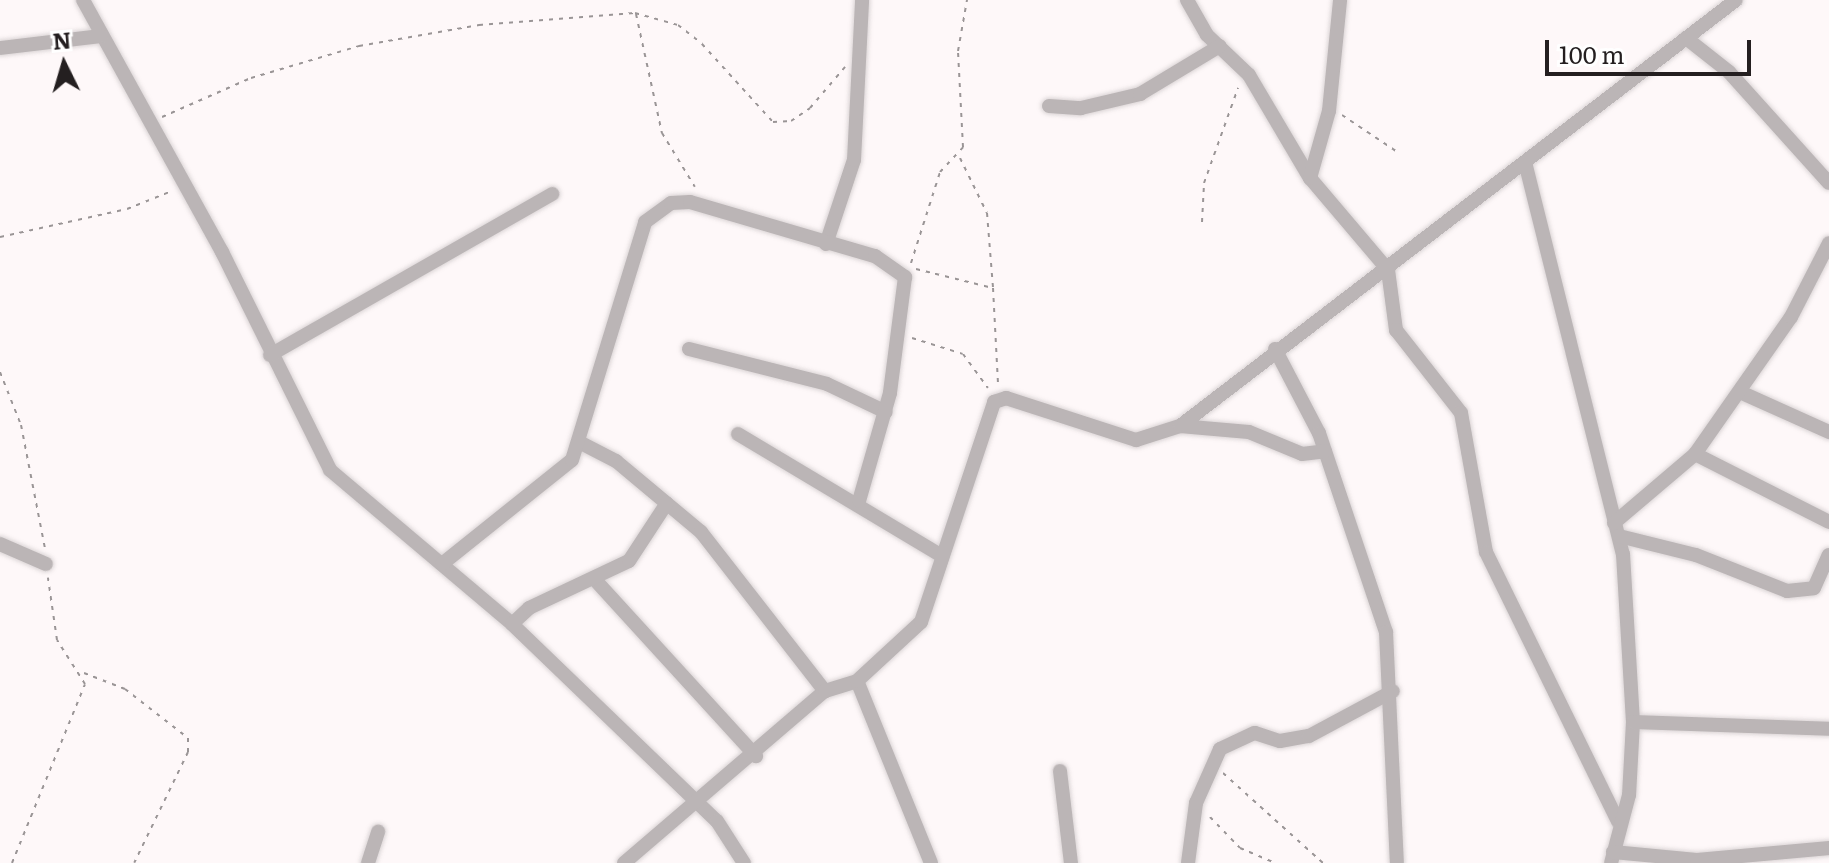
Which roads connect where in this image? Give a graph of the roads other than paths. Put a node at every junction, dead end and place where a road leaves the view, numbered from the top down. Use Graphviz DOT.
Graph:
graph roads {
  1 [pos="83,0"];
  2 [pos="862,0"];
  3 [pos="1187,0"];
  4 [pos="1340,0"];
  5 [pos="1736,0"];
  6 [pos="100,36"];
  7 [pos="1686,38"];
  8 [pos="1220,46"];
  9 [pos="0,48"];
  10 [pos="1049,106"];
  11 [pos="1526,166"];
  12 [pos="1310,178"];
  13 [pos="1829,183"];
  14 [pos="552,194"];
  15 [pos="1829,243"];
  16 [pos="826,244"];
  17 [pos="1388,270"];
  18 [pos="689,349"];
  19 [pos="1275,349"];
  20 [pos="270,355"];
  21 [pos="1740,392"];
  22 [pos="886,412"];
  23 [pos="1180,426"];
  24 [pos="1829,432"];
  25 [pos="738,434"];
  26 [pos="579,442"];
  27 [pos="1325,451"];
  28 [pos="1695,454"];
  29 [pos="859,501"];
  30 [pos="667,503"];
  31 [pos="1829,522"];
  32 [pos="1616,530"];
  33 [pos="0,544"];
  34 [pos="1829,555"];
  35 [pos="942,556"];
  36 [pos="46,564"];
  37 [pos="442,564"];
  38 [pos="597,582"];
  39 [pos="512,624"];
  40 [pos="857,681"];
  41 [pos="825,691"];
  42 [pos="1393,691"];
  43 [pos="1633,722"];
  44 [pos="1829,729"];
  45 [pos="756,756"];
  46 [pos="1060,771"];
  47 [pos="691,801"];
  48 [pos="1618,821"];
  49 [pos="378,832"];
  50 [pos="1829,848"];
  51 [pos="1612,858"];
  52 [pos="1641,861"];
  53 [pos="1697,862"];
  54 [pos="368,863"];
  55 [pos="624,863"];
  56 [pos="744,863"];
  57 [pos="931,863"];
  58 [pos="1071,863"];
  59 [pos="1188,863"];
  60 [pos="1397,863"];
  1 -- 6 [label="street"];
  2 -- 16 [label="street"];
  3 -- 8 [label="street"];
  4 -- 12 [label="street"];
  5 -- 7 [label="street"];
  6 -- 9 [label="street"];
  6 -- 20 [label="street"];
  7 -- 11 [label="street"];
  7 -- 13 [label="street"];
  8 -- 10 [label="street"];
  8 -- 12 [label="street"];
  11 -- 17 [label="street"];
  11 -- 32 [label="street"];
  12 -- 17 [label="street"];
  14 -- 20 [label="street"];
  15 -- 21 [label="street"];
  16 -- 22 [label="street"];
  16 -- 26 [label="street"];
  17 -- 19 [label="street"];
  17 -- 48 [label="street"];
  18 -- 22 [label="street"];
  19 -- 23 [label="street"];
  19 -- 27 [label="street"];
  20 -- 37 [label="street"];
  21 -- 24 [label="street"];
  21 -- 28 [label="street"];
  22 -- 29 [label="street"];
  23 -- 27 [label="street"];
  23 -- 35 [label="street"];
  25 -- 29 [label="street"];
  26 -- 30 [label="street"];
  26 -- 37 [label="street"];
  27 -- 42 [label="street"];
  28 -- 31 [label="street"];
  28 -- 32 [label="street"];
  29 -- 35 [label="street"];
  30 -- 38 [label="street"];
  30 -- 41 [label="street"];
  32 -- 34 [label="street"];
  32 -- 43 [label="street"];
  33 -- 36 [label="street"];
  35 -- 40 [label="street"];
  37 -- 39 [label="street"];
  38 -- 39 [label="street"];
  38 -- 45 [label="street"];
  39 -- 47 [label="street"];
  40 -- 41 [label="street"];
  40 -- 57 [label="street"];
  41 -- 45 [label="street"];
  42 -- 59 [label="street"];
  42 -- 60 [label="street"];
  43 -- 44 [label="street"];
  43 -- 48 [label="street"];
  45 -- 47 [label="street"];
  46 -- 58 [label="street"];
  47 -- 55 [label="street"];
  47 -- 56 [label="street"];
  48 -- 51 [label="street"];
  49 -- 54 [label="street"];
  50 -- 53 [label="street"];
  51 -- 52 [label="street"];
  52 -- 53 [label="street"];
}
